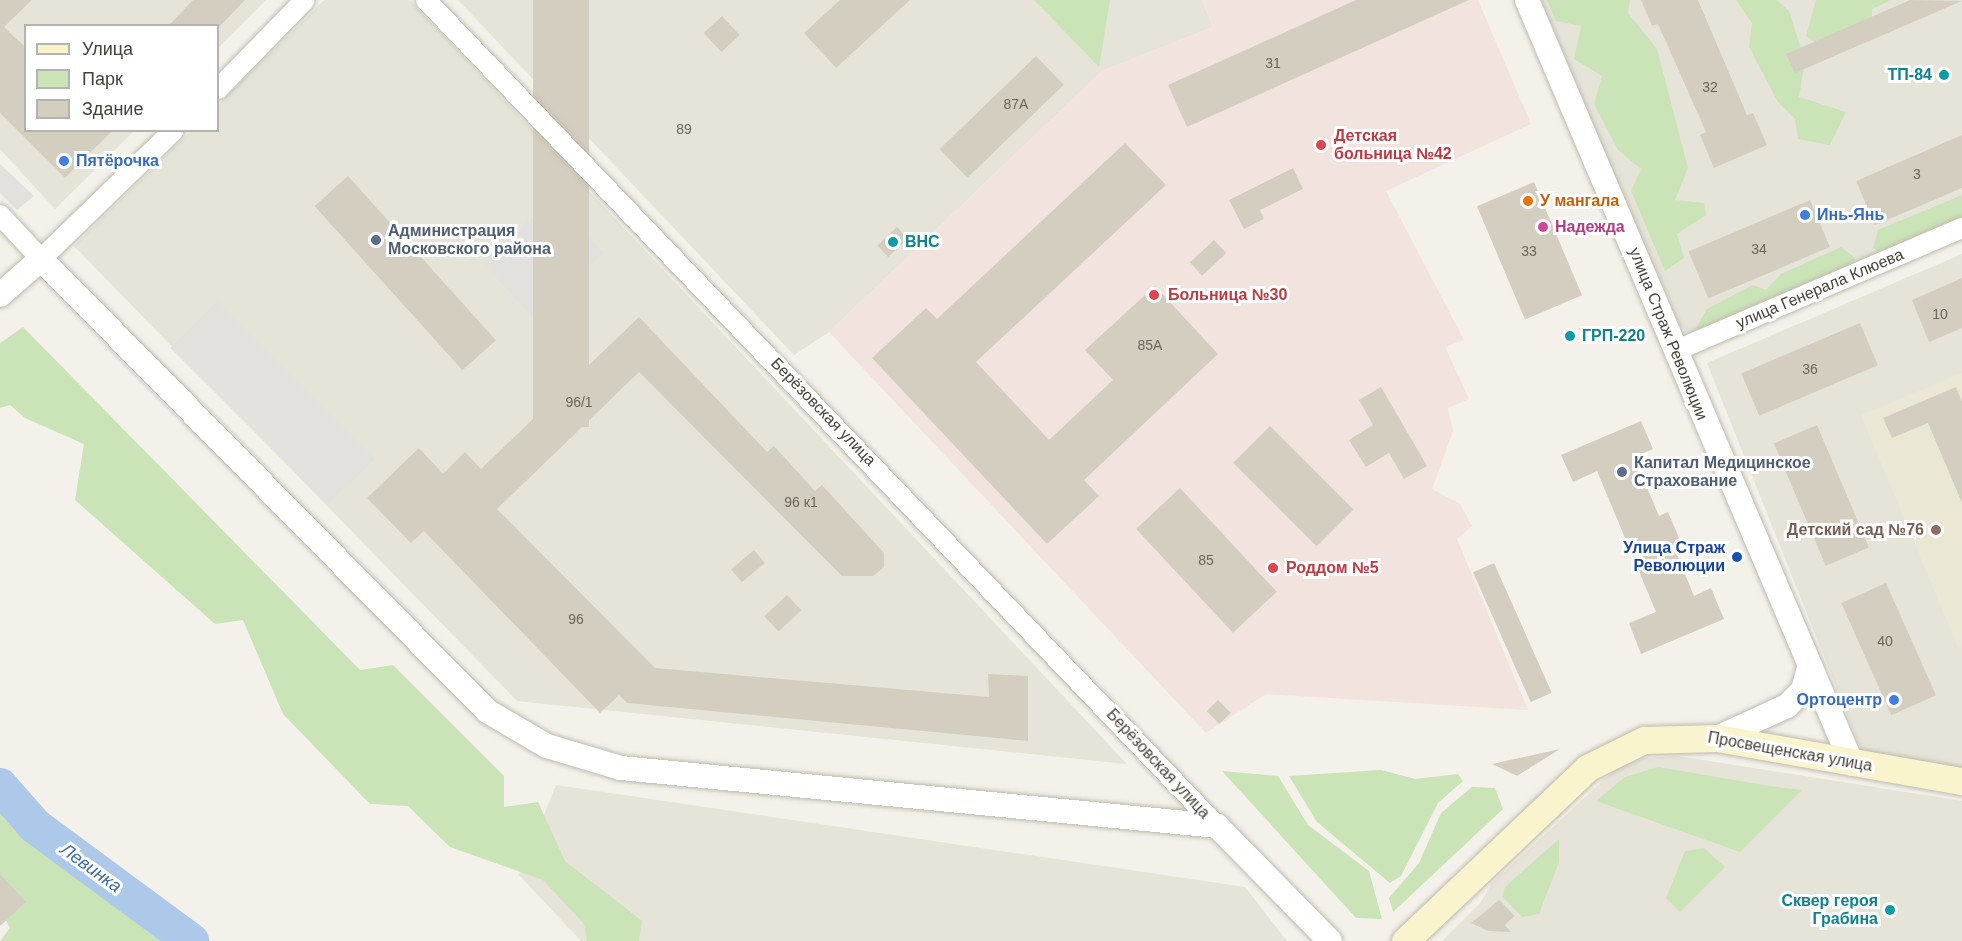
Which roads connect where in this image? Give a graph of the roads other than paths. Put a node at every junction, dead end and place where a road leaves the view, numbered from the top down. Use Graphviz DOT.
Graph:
graph roads {
  1 [pos="304,0"];
  2 [pos="426,0"];
  3 [pos="1527,0"];
  4 [pos="219,88"];
  5 [pos="172,132"];
  6 [pos="0,215"];
  7 [pos="1962,228"];
  8 [pos="41,259"];
  9 [pos="0,295"];
  10 [pos="1677,350"];
  11 [pos="1809,668"];
  12 [pos="1718,738"];
  13 [pos="1852,764"];
  14 [pos="1962,781"];
  15 [pos="1217,826"];
  16 [pos="1330,941"];
  17 [pos="1406,941"];
  1 -- 4 [label="street"];
  2 -- 15 [label="street, Берёзовская улица"];
  3 -- 10 [label="street, улица Страж Революции"];
  5 -- 8 [label="street"];
  6 -- 8 [label="street"];
  7 -- 10 [label="street, улица Генерала Клюева"];
  8 -- 9 [label="street"];
  8 -- 15 [label="street"];
  10 -- 11 [label="street, улица Страж Революции"];
  11 -- 12 [label="street"];
  11 -- 13 [label="street, улица Страж Революции"];
  12 -- 13 [label="main road, Просвещенская улица"];
  12 -- 17 [label="main road, Просвещенская улица"];
  13 -- 14 [label="main road, Просвещенская улица"];
  15 -- 16 [label="street"];
}
